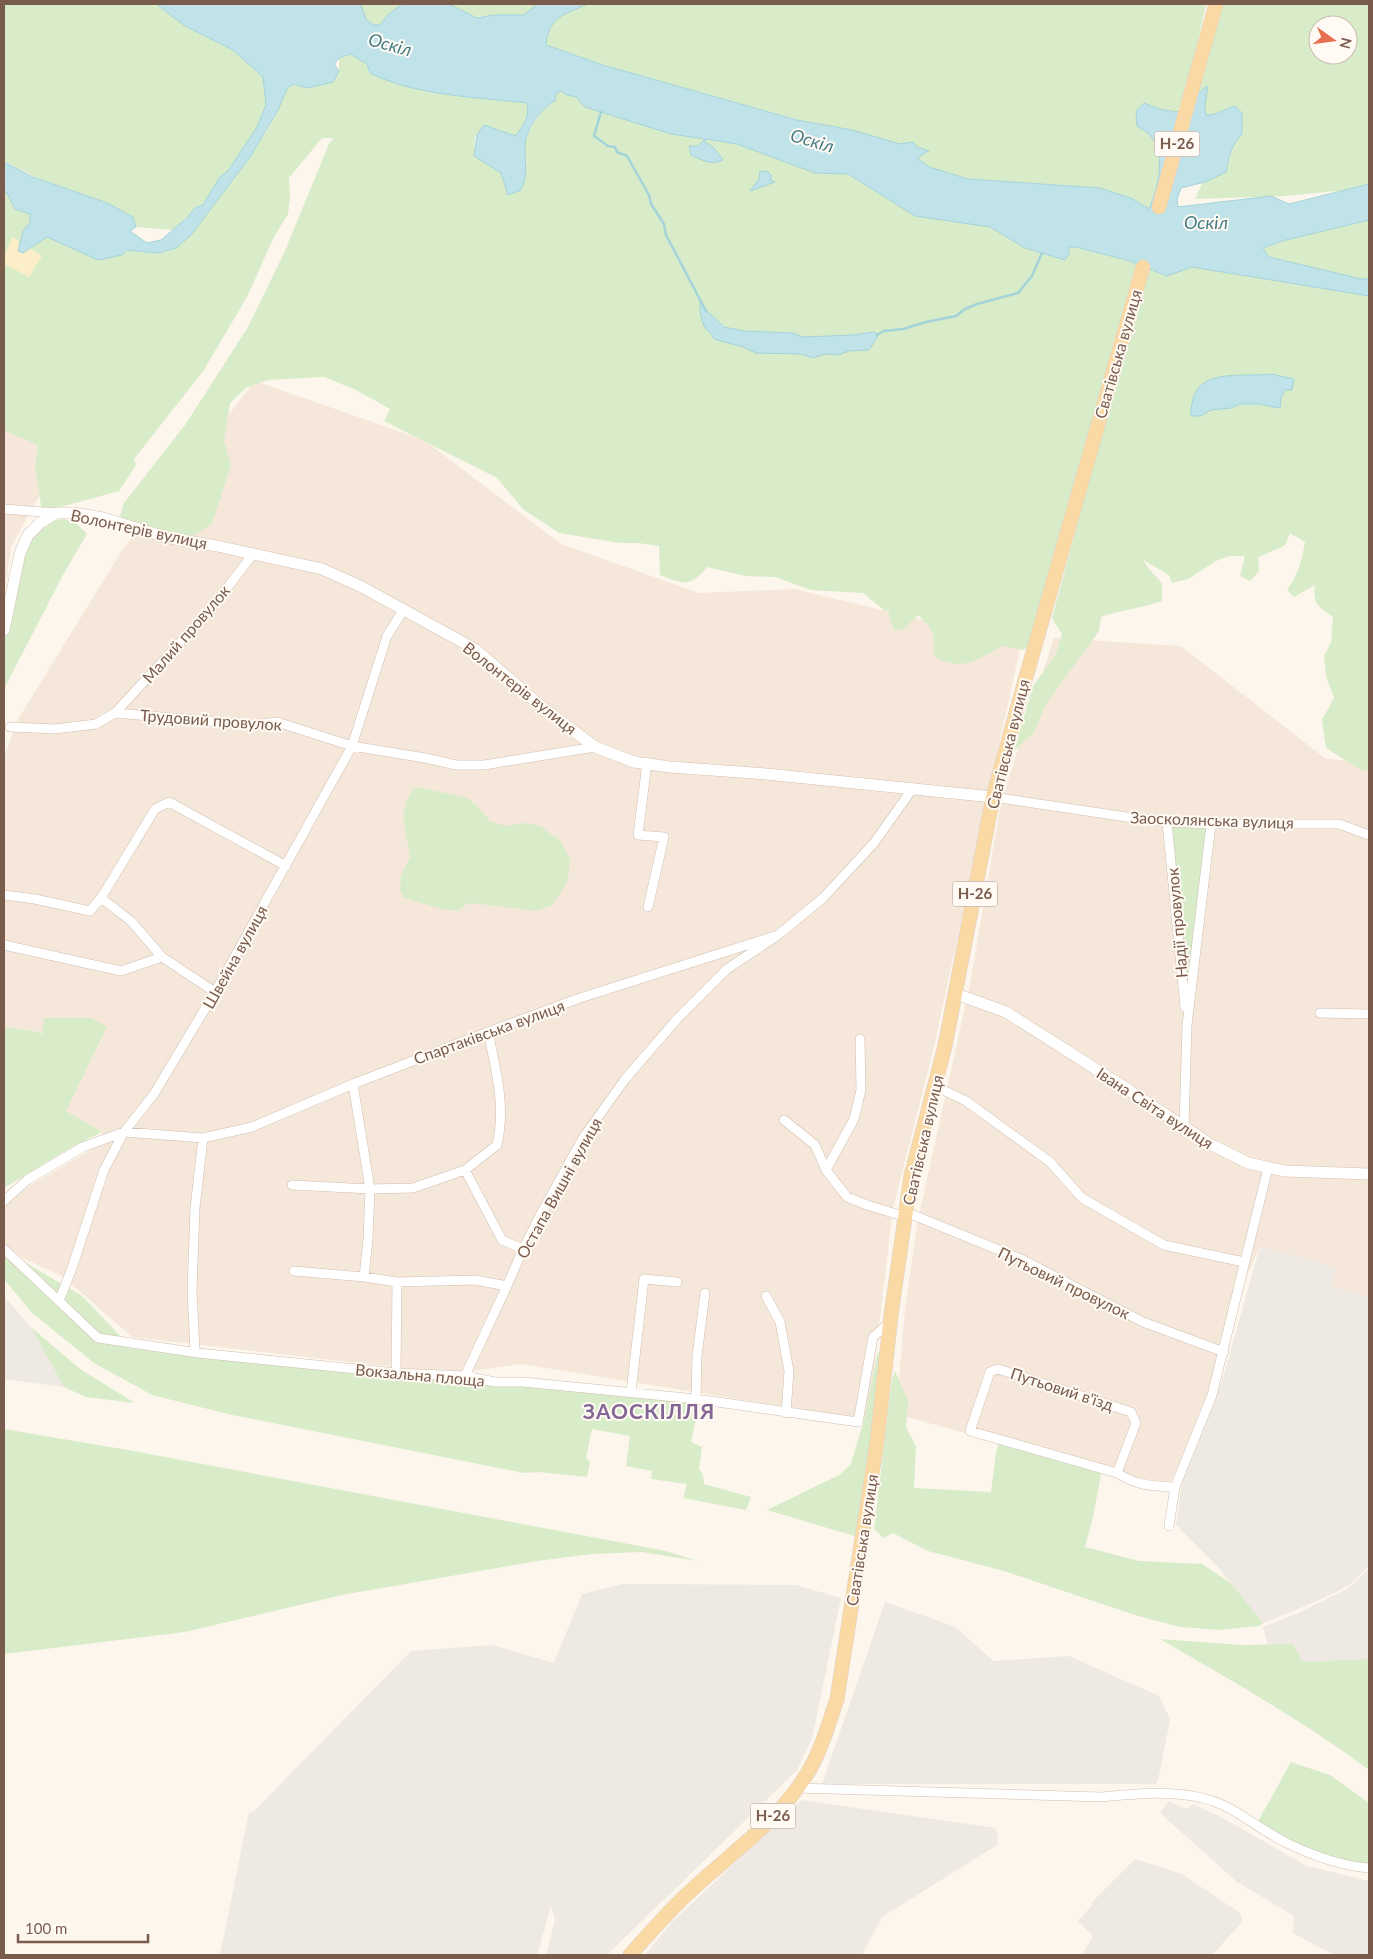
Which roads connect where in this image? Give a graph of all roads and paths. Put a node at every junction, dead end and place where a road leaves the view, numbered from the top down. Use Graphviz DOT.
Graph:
graph roads {
  1 [pos="1216,4"];
  2 [pos="1159,207"];
  3 [pos="1142,267"];
  4 [pos="4,509"];
  5 [pos="56,513"];
  6 [pos="254,553"];
  7 [pos="404,609"];
  8 [pos="4,630"];
  9 [pos="116,713"];
  10 [pos="10,727"];
  11 [pos="352,746"];
  12 [pos="595,747"];
  13 [pos="647,764"];
  14 [pos="912,788"];
  15 [pos="994,797"];
  16 [pos="1167,822"];
  17 [pos="1211,824"];
  18 [pos="1369,835"];
  19 [pos="286,866"];
  20 [pos="4,895"];
  21 [pos="101,898"];
  22 [pos="648,907"];
  23 [pos="778,935"];
  24 [pos="4,945"];
  25 [pos="162,957"];
  26 [pos="215,992"];
  27 [pos="956,994"];
  28 [pos="1320,1013"];
  29 [pos="1369,1014"];
  30 [pos="1186,1025"];
  31 [pos="488,1032"];
  32 [pos="860,1039"];
  33 [pos="353,1084"];
  34 [pos="935,1086"];
  35 [pos="784,1120"];
  36 [pos="1184,1127"];
  37 [pos="124,1132"];
  38 [pos="202,1138"];
  39 [pos="1268,1168"];
  40 [pos="465,1170"];
  41 [pos="826,1170"];
  42 [pos="1369,1174"];
  43 [pos="292,1185"];
  44 [pos="370,1189"];
  45 [pos="4,1201"];
  46 [pos="906,1215"];
  47 [pos="4,1249"];
  48 [pos="523,1249"];
  49 [pos="1244,1262"];
  50 [pos="294,1271"];
  51 [pos="364,1277"];
  52 [pos="397,1282"];
  53 [pos="677,1282"];
  54 [pos="508,1286"];
  55 [pos="705,1293"];
  56 [pos="766,1296"];
  57 [pos="59,1301"];
  58 [pos="890,1322"];
  59 [pos="195,1352"];
  60 [pos="1224,1352"];
  61 [pos="396,1373"];
  62 [pos="464,1376"];
  63 [pos="631,1392"];
  64 [pos="696,1399"];
  65 [pos="786,1413"];
  66 [pos="1117,1473"];
  67 [pos="1175,1487"];
  68 [pos="1168,1526"];
  69 [pos="796,1788"];
  70 [pos="1369,1868"];
  71 [pos="630,1955"];
  1 -- 2 [label="main road, Н-26"];
  3 -- 15 [label="main road, Сватівська вулиця / Н-26"];
  4 -- 5 [label="street, Волонтерів вулиця"];
  5 -- 6 [label="street, Волонтерів вулиця"];
  5 -- 8 [label="street"];
  6 -- 7 [label="street, Волонтерів вулиця"];
  6 -- 9 [label="street, Малий провулок"];
  7 -- 11 [label="street, Швейна вулиця"];
  7 -- 12 [label="street, Волонтерів вулиця"];
  9 -- 10 [label="street"];
  9 -- 11 [label="street, Трудовий провулок"];
  11 -- 12 [label="street, Трудовий провулок"];
  11 -- 19 [label="street, Швейна вулиця"];
  12 -- 13 [label="street, Волонтерів вулиця"];
  13 -- 14 [label="street, Волонтерів вулиця"];
  13 -- 22 [label="street"];
  14 -- 15 [label="street, Волонтерів вулиця"];
  14 -- 23 [label="street, Остапа Вишні вулиця"];
  15 -- 16 [label="street, Заосколянська вулиця"];
  15 -- 27 [label="main road, Сватівська вулиця / Н-26"];
  16 -- 17 [label="street, Заосколянська вулиця"];
  16 -- 30 [label="street, Надії провулок"];
  17 -- 18 [label="street, Заосколянська вулиця"];
  17 -- 30 [label="street, Надії провулок"];
  19 -- 21 [label="street"];
  19 -- 26 [label="street, Швейна вулиця"];
  20 -- 21 [label="street"];
  21 -- 25 [label="street"];
  23 -- 31 [label="street, Спартаківська вулиця"];
  23 -- 48 [label="street, Остапа Вишні вулиця"];
  24 -- 25 [label="street"];
  25 -- 26 [label="street"];
  26 -- 37 [label="street, Швейна вулиця"];
  27 -- 34 [label="main road, Сватівська вулиця / Н-26"];
  27 -- 36 [label="street, Івана Світа вулиця"];
  28 -- 29 [label="street"];
  30 -- 36 [label="street, Надії провулок"];
  31 -- 33 [label="street, Спартаківська вулиця"];
  31 -- 40 [label="street"];
  32 -- 41 [label="street"];
  33 -- 38 [label="street, Спартаківська вулиця"];
  33 -- 44 [label="street"];
  34 -- 46 [label="main road, Сватівська вулиця / Н-26"];
  34 -- 49 [label="street"];
  35 -- 41 [label="street, Путьовий провулок"];
  36 -- 39 [label="street, Івана Світа вулиця"];
  37 -- 38 [label="street, Спартаківська вулиця"];
  37 -- 45 [label="street"];
  37 -- 57 [label="street, Швейна вулиця"];
  38 -- 59 [label="street"];
  39 -- 42 [label="street, Івана Світа вулиця"];
  39 -- 49 [label="street"];
  40 -- 44 [label="street"];
  40 -- 48 [label="street"];
  41 -- 46 [label="street, Путьовий провулок"];
  43 -- 44 [label="street"];
  44 -- 51 [label="street"];
  46 -- 58 [label="main road, Сватівська вулиця / Н-26"];
  46 -- 60 [label="street, Путьовий провулок"];
  47 -- 57 [label="street, Вокзальна площа"];
  48 -- 54 [label="street, Остапа Вишні вулиця"];
  49 -- 60 [label="street"];
  50 -- 51 [label="street"];
  51 -- 52 [label="street"];
  52 -- 54 [label="street"];
  52 -- 61 [label="street"];
  53 -- 63 [label="street"];
  54 -- 62 [label="street, Остапа Вишні вулиця"];
  55 -- 64 [label="street"];
  56 -- 65 [label="street"];
  57 -- 59 [label="street, Вокзальна площа"];
  58 -- 65 [label="street, Вокзальна площа"];
  58 -- 69 [label="main road, Сватівська вулиця / Н-26"];
  59 -- 61 [label="street, Вокзальна площа"];
  60 -- 67 [label="street"];
  61 -- 62 [label="street, Вокзальна площа"];
  62 -- 63 [label="street, Вокзальна площа"];
  63 -- 64 [label="street, Вокзальна площа"];
  64 -- 65 [label="street, Вокзальна площа"];
  66 -- 66 [label="street, Путьовий в'їзд"];
  66 -- 67 [label="street"];
  67 -- 68 [label="street"];
  69 -- 70 [label="street"];
  69 -- 71 [label="main road, Сватівська вулиця / Н-26"];
}
